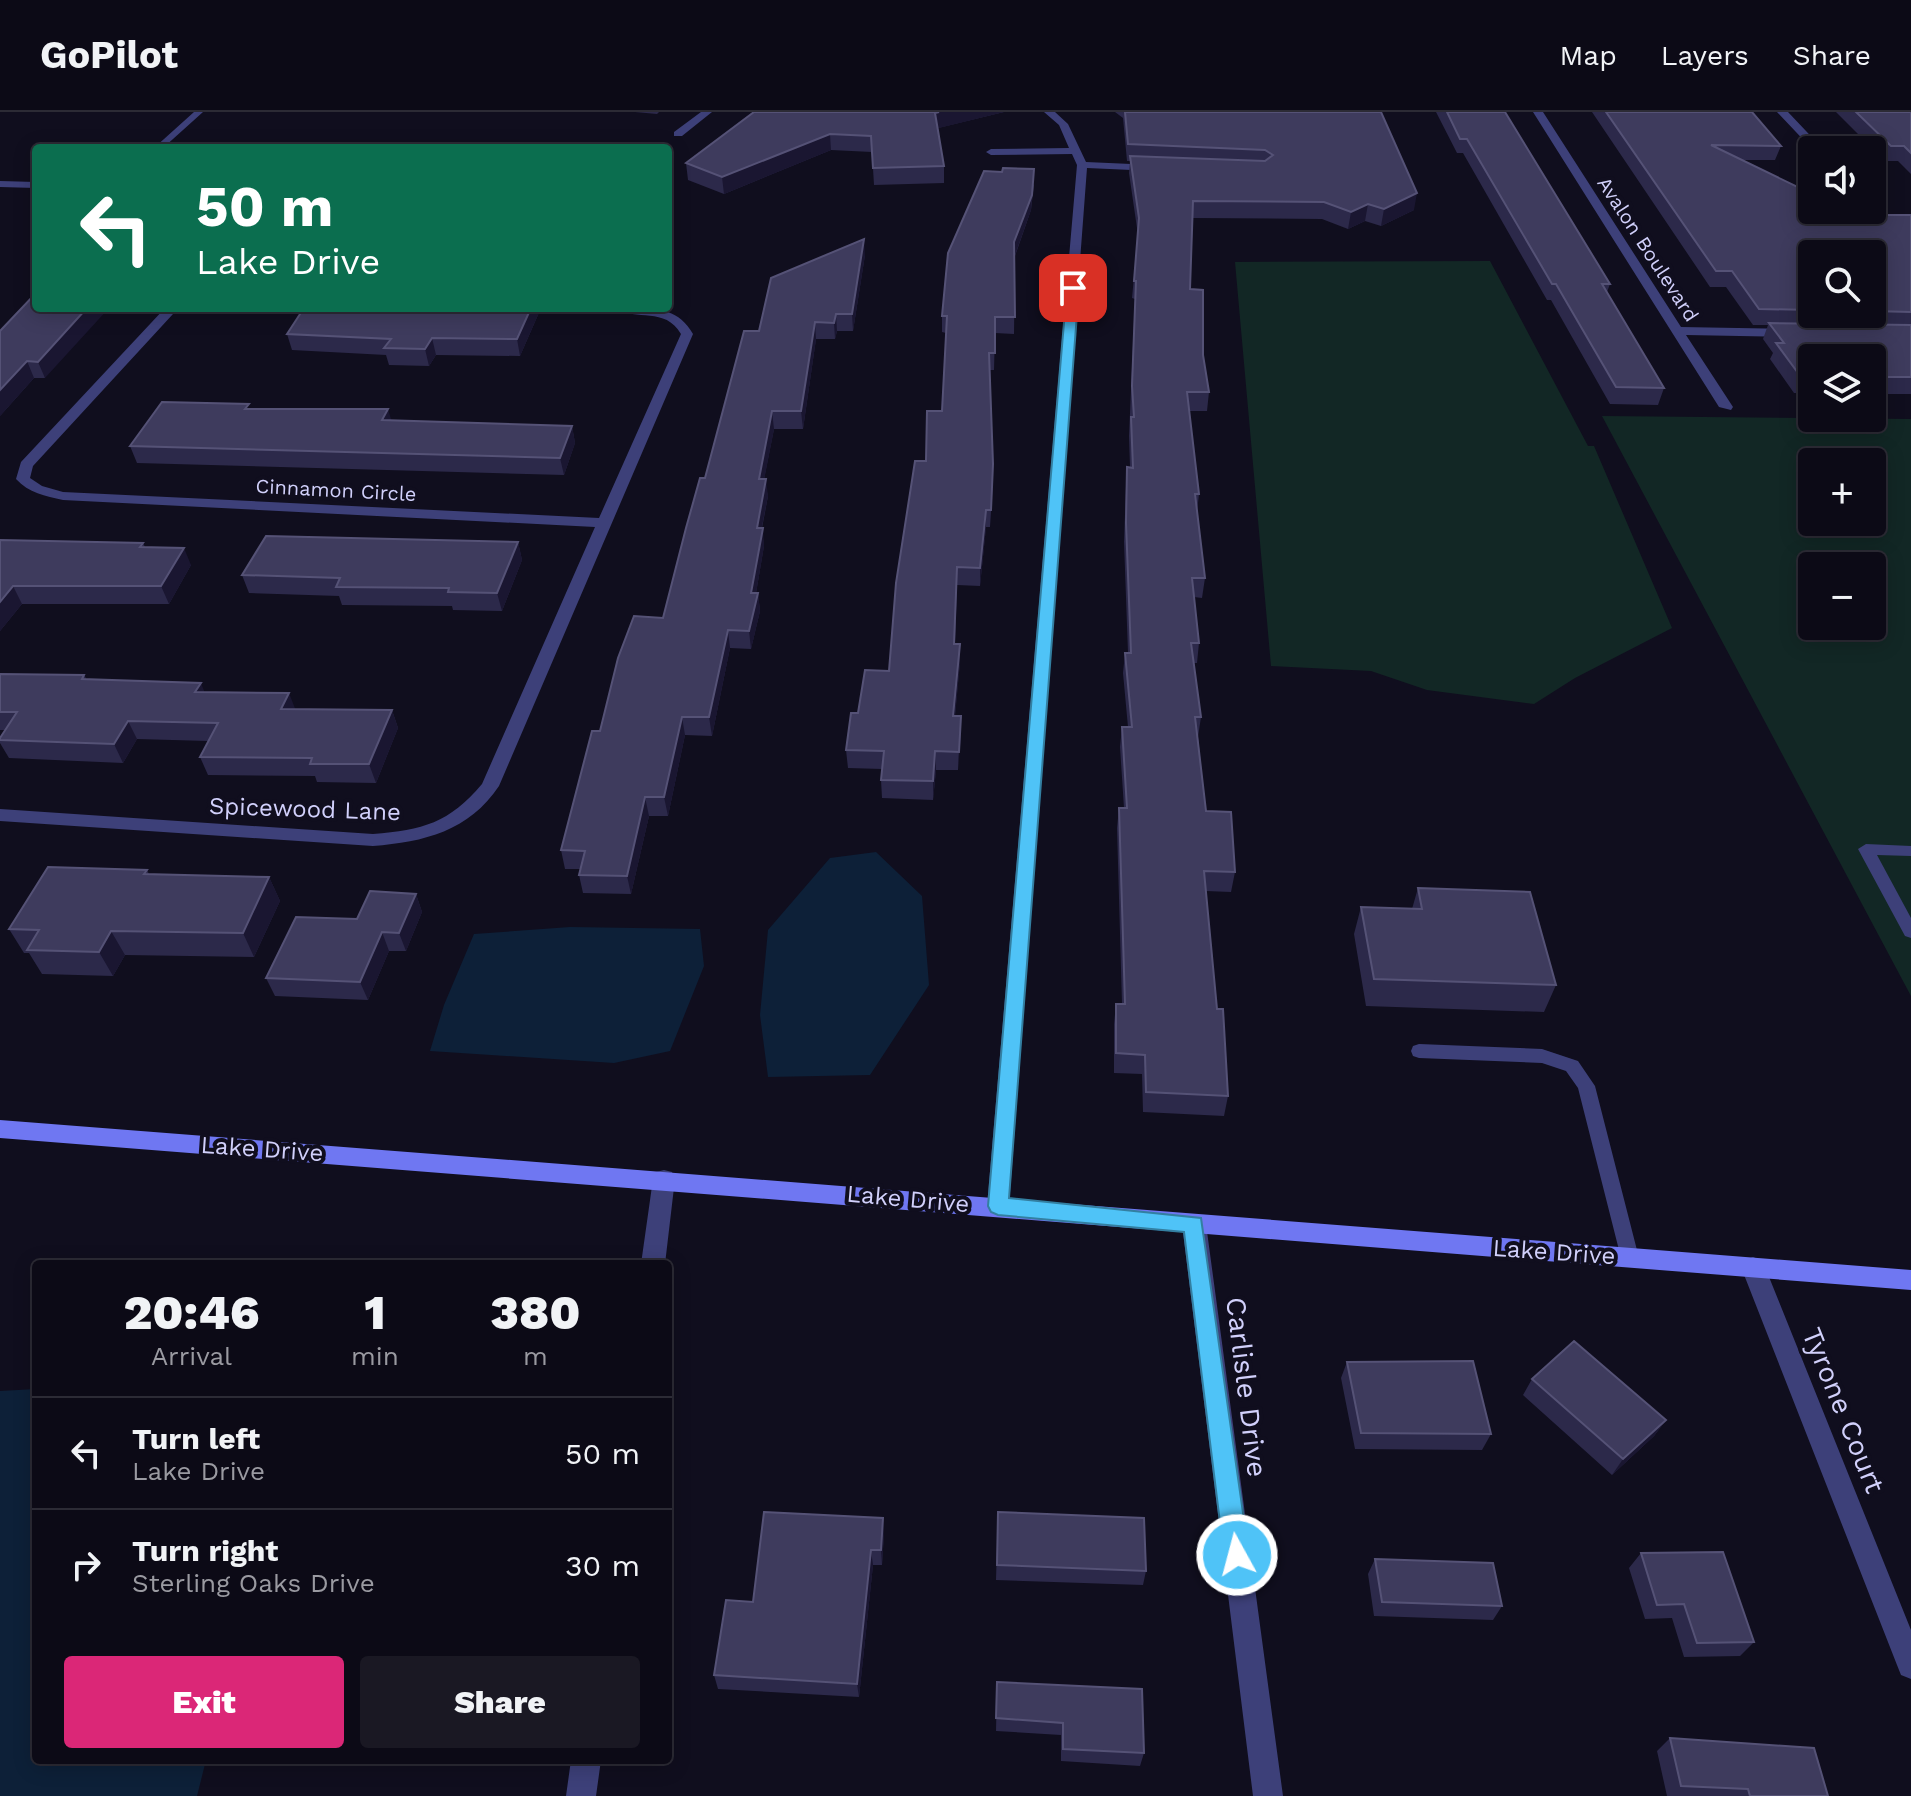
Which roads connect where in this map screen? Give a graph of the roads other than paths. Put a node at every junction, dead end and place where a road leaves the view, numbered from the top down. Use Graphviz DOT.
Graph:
graph roads {
  1 [pos="199,112"];
  2 [pos="707,112"];
  3 [pos="1049,112"];
  4 [pos="1538,112"];
  5 [pos="1782,112"];
  6 [pos="678,134"];
  7 [pos="1805,136"];
  8 [pos="163,144"];
  9 [pos="991,152"];
  10 [pos="1079,158"];
  11 [pos="1173,169"];
  12 [pos="0,184"];
  13 [pos="32,185"];
  14 [pos="168,312"];
  15 [pos="649,312"];
  16 [pos="1679,331"];
  17 [pos="1803,333"];
  18 [pos="1726,407"];
  19 [pos="603,523"];
  20 [pos="2,817"];
  21 [pos="1911,851"];
  22 [pos="1911,932"];
  23 [pos="1419,1051"];
  24 [pos="0,1129"];
  25 [pos="664,1179"];
  26 [pos="998,1206"];
  27 [pos="1194,1224"];
  28 [pos="1630,1258"];
  29 [pos="654,1260"];
  30 [pos="1753,1267"];
  31 [pos="1911,1280"];
  32 [pos="1911,1665"];
  33 [pos="585,1764"];
  34 [pos="581,1796"];
  35 [pos="1268,1796"];
  1 -- 8 [label="lane"];
  2 -- 6 [label="street"];
  3 -- 10 [label="street"];
  4 -- 16 [label="street, Avalon Boulevard"];
  5 -- 7 [label="street"];
  9 -- 10 [label="street"];
  10 -- 11 [label="street"];
  10 -- 26 [label="street"];
  12 -- 13 [label="street"];
  14 -- 19 [label="street, Cinnamon Circle"];
  15 -- 19 [label="street"];
  16 -- 17 [label="street"];
  16 -- 18 [label="street, Avalon Boulevard"];
  19 -- 20 [label="street, Spicewood Lane"];
  21 -- 22 [label="lane"];
  23 -- 28 [label="lane"];
  24 -- 25 [label="street, Lake Drive"];
  25 -- 26 [label="street, Lake Drive"];
  25 -- 29 [label="street"];
  26 -- 27 [label="street, Lake Drive"];
  27 -- 28 [label="street, Lake Drive"];
  27 -- 35 [label="street, Carlisle Drive"];
  28 -- 30 [label="street, Lake Drive"];
  30 -- 31 [label="street, Lake Drive"];
  30 -- 32 [label="street, Tyrone Court"];
  33 -- 34 [label="street"];
}
